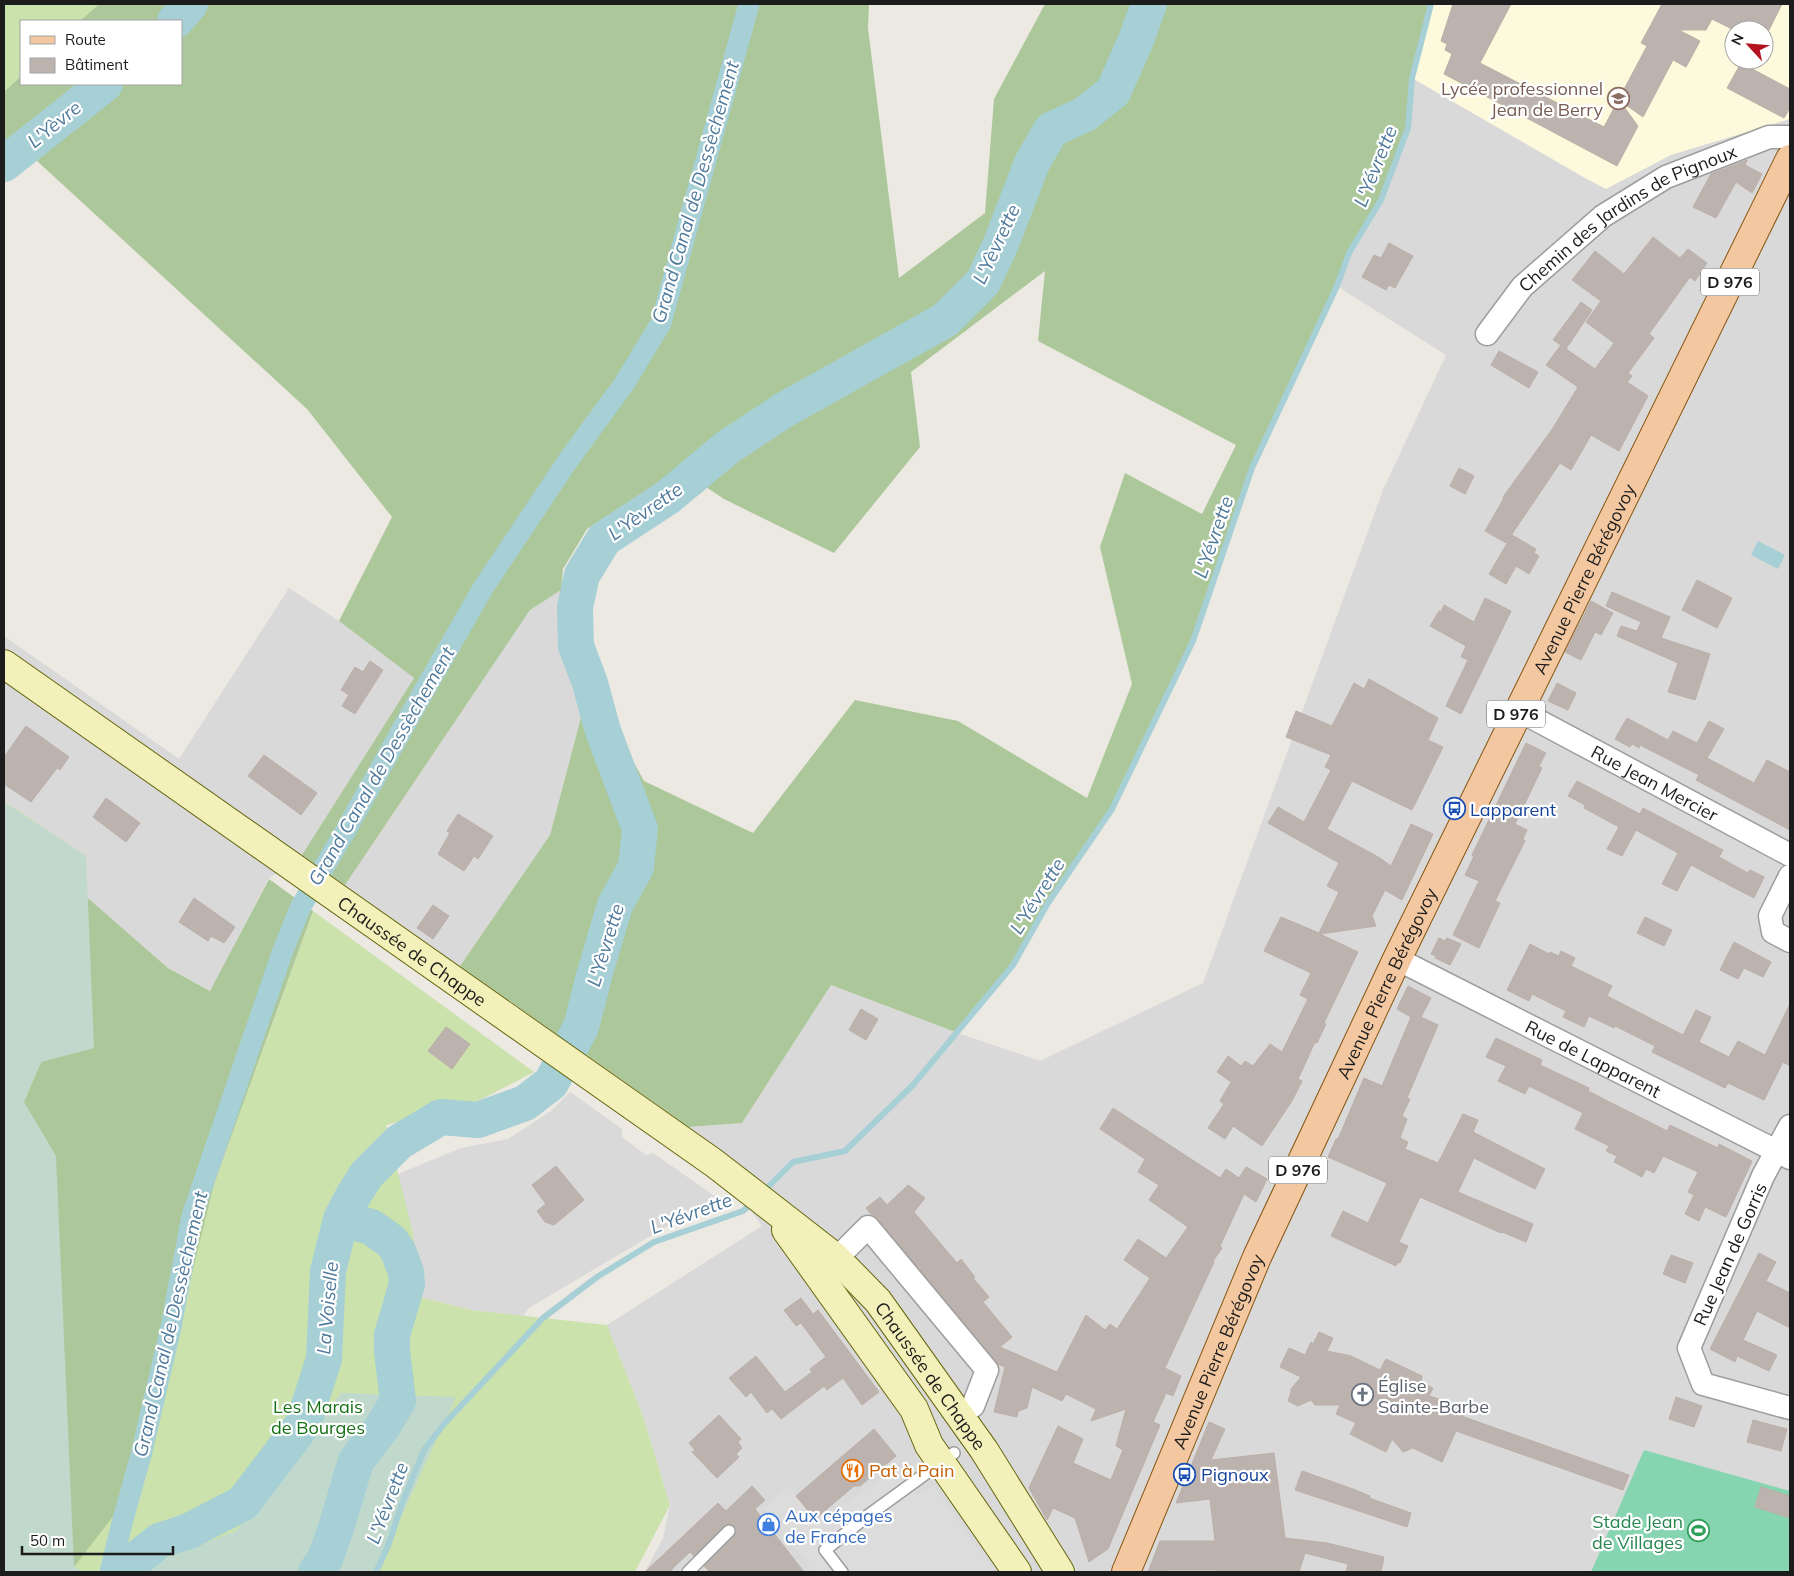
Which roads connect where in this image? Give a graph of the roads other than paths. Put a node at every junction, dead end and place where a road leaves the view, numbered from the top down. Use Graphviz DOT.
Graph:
graph roads {
  1 [pos="1790,137"];
  2 [pos="1790,159"];
  3 [pos="1790,195"];
  4 [pos="1487,334"];
  5 [pos="1670,406"];
  6 [pos="4,664"];
  7 [pos="1518,710"];
  8 [pos="1790,855"];
  9 [pos="1790,876"];
  10 [pos="1790,941"];
  11 [pos="1397,960"];
  12 [pos="1790,1126"];
  13 [pos="1783,1154"];
  14 [pos="826,1264"];
  15 [pos="1790,1408"];
  16 [pos="959,1415"];
  17 [pos="948,1458"];
  18 [pos="729,1531"];
  19 [pos="688,1572"];
  20 [pos="842,1572"];
  21 [pos="1018,1572"];
  22 [pos="1038,1572"];
  23 [pos="1060,1572"];
  24 [pos="1126,1572"];
  1 -- 4 [label="street, Chemin des Jardins de Pignoux"];
  2 -- 5 [label="main road, Avenue Pierre Bérégovoy / D 976"];
  3 -- 5 [label="main road, Avenue Pierre Bérégovoy / D 976"];
  5 -- 7 [label="main road, Avenue Pierre Bérégovoy / D 976"];
  6 -- 14 [label="main road, Chaussée de Chappe"];
  7 -- 8 [label="street, Rue Jean Mercier"];
  7 -- 11 [label="main road, Avenue Pierre Bérégovoy / D 976"];
  9 -- 10 [label="street"];
  11 -- 13 [label="street, Rue de Lapparent"];
  11 -- 24 [label="main road, Avenue Pierre Bérégovoy / D 976"];
  12 -- 13 [label="street, Rue Jean de Gorris"];
  13 -- 15 [label="street, Rue Jean de Gorris"];
  14 -- 16 [label="main road, Chaussée de Chappe"];
  14 -- 16 [label="street"];
  14 -- 17 [label="main road, Chaussée de Chappe"];
  16 -- 23 [label="main road, Chaussée de Chappe"];
  17 -- 20 [label="lane"];
  17 -- 21 [label="main road, Chaussée de Chappe"];
  17 -- 22 [label="main road, Chaussée de Chappe"];
  18 -- 19 [label="lane"];
}
